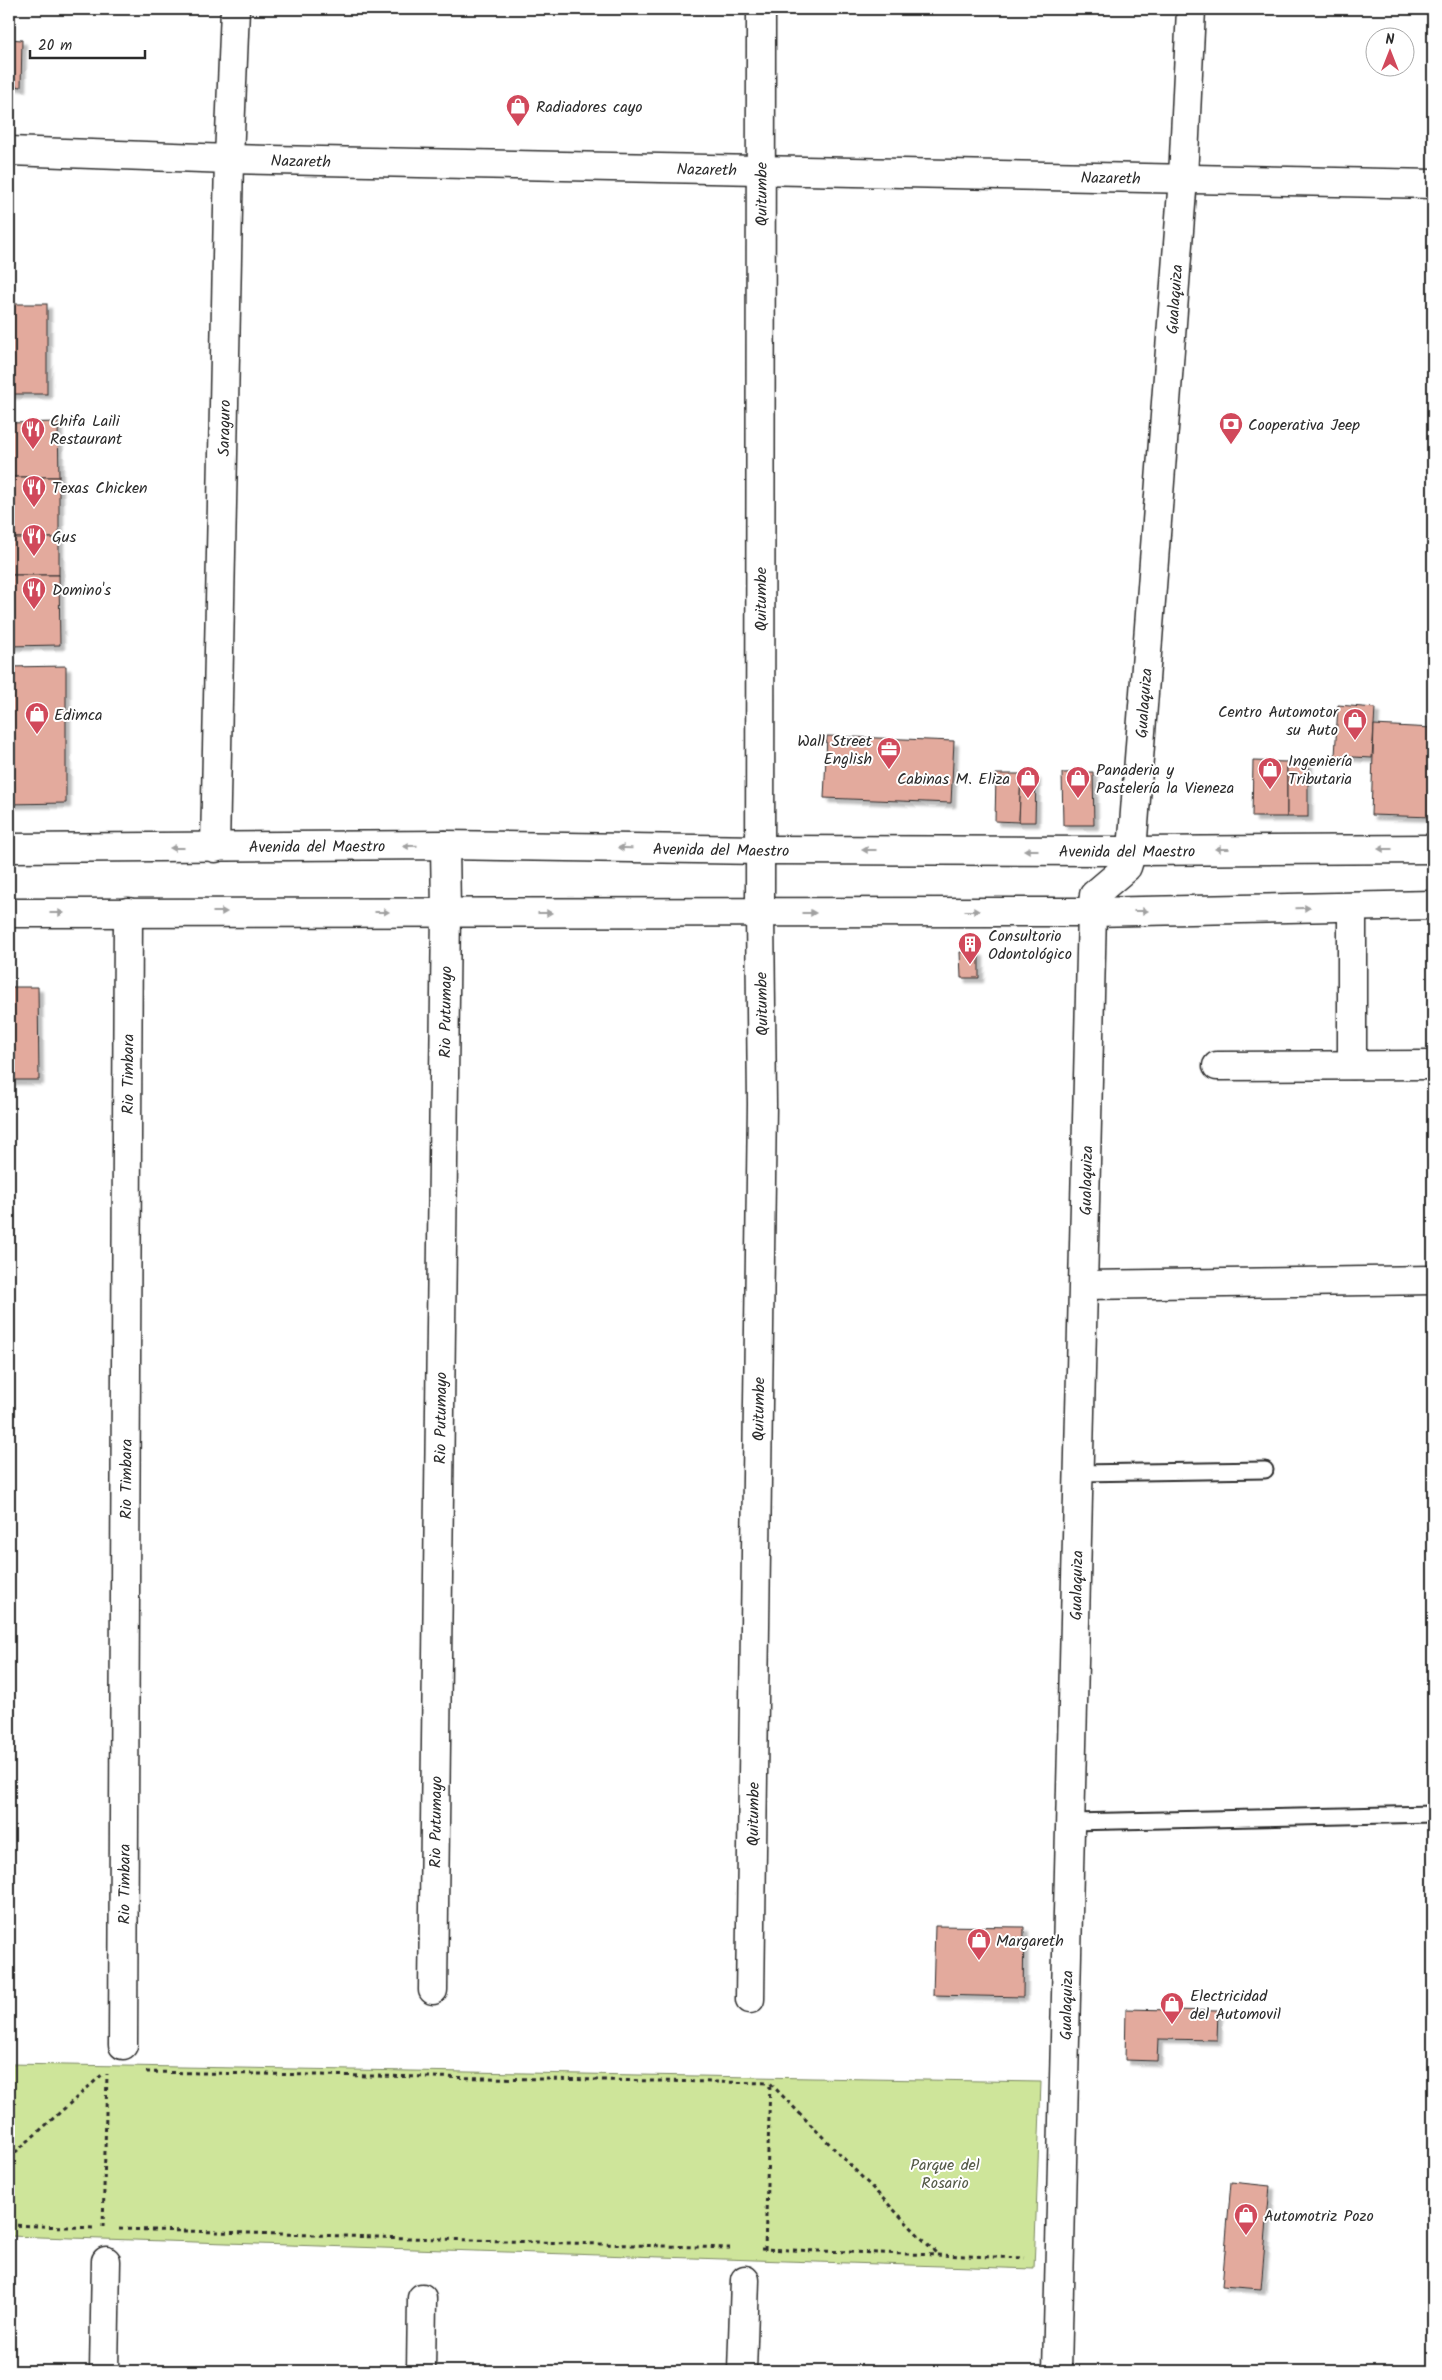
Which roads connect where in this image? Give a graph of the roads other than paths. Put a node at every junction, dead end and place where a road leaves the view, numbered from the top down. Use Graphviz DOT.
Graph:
graph roads {
  1 [pos="235,9"];
  2 [pos="761,9"];
  3 [pos="1191,9"];
  4 [pos="9,151"];
  5 [pos="229,159"];
  6 [pos="760,171"];
  7 [pos="1183,178"];
  8 [pos="1433,184"];
  9 [pos="444,845"];
  10 [pos="9,848"];
  11 [pos="215,848"];
  12 [pos="1433,848"];
  13 [pos="761,850"];
  14 [pos="1132,852"];
  15 [pos="1433,905"];
  16 [pos="1352,907"];
  17 [pos="128,912"];
  18 [pos="446,912"];
  19 [pos="1092,912"];
  20 [pos="9,913"];
  21 [pos="760,913"];
  22 [pos="1352,1065"];
  23 [pos="1433,1065"];
  24 [pos="1217,1066"];
  25 [pos="1433,1280"];
  26 [pos="1084,1285"];
  27 [pos="1265,1470"];
  28 [pos="1079,1473"];
  29 [pos="1433,1814"];
  30 [pos="1071,1822"];
  31 [pos="433,1990"];
  32 [pos="750,1999"];
  33 [pos="123,2045"];
  34 [pos="106,2261"];
  35 [pos="745,2280"];
  36 [pos="422,2298"];
  37 [pos="104,2371"];
  38 [pos="421,2371"];
  39 [pos="742,2371"];
  40 [pos="1057,2371"];
  1 -- 5 [label="street, Saraguro"];
  2 -- 6 [label="street, Quitumbe"];
  3 -- 7 [label="street, Gualaquiza"];
  4 -- 5 [label="street, Nazareth"];
  5 -- 6 [label="street, Nazareth"];
  5 -- 11 [label="street, Saraguro"];
  6 -- 7 [label="street, Nazareth"];
  6 -- 13 [label="street, Quitumbe"];
  7 -- 8 [label="street, Nazareth"];
  7 -- 14 [label="street, Gualaquiza"];
  9 -- 11 [label="street, Avenida del Maestro, one-way"];
  13 -- 9 [label="street, Avenida del Maestro, one-way"];
  9 -- 18 [label="street, Rio Putumayo"];
  11 -- 10 [label="street, Avenida del Maestro, one-way"];
  12 -- 14 [label="street, Avenida del Maestro, one-way"];
  14 -- 13 [label="street, Avenida del Maestro, one-way"];
  13 -- 21 [label="street, Quitumbe"];
  14 -- 19 [label="street, Gualaquiza"];
  15 -- 16 [label="street"];
  19 -- 16 [label="street, one-way"];
  16 -- 22 [label="street"];
  17 -- 18 [label="street, one-way"];
  20 -- 17 [label="street, one-way"];
  17 -- 33 [label="street, Rio Timbara"];
  18 -- 21 [label="street, one-way"];
  18 -- 31 [label="street, Rio Putumayo"];
  21 -- 19 [label="street, one-way"];
  19 -- 26 [label="street, Gualaquiza"];
  21 -- 32 [label="street, Quitumbe"];
  22 -- 23 [label="street"];
  22 -- 24 [label="street"];
  25 -- 26 [label="street"];
  26 -- 28 [label="street, Gualaquiza"];
  27 -- 28 [label="lane"];
  28 -- 30 [label="street, Gualaquiza"];
  29 -- 30 [label="lane"];
  30 -- 40 [label="street, Gualaquiza"];
  34 -- 37 [label="street"];
  35 -- 39 [label="street"];
  36 -- 38 [label="street"];
}
